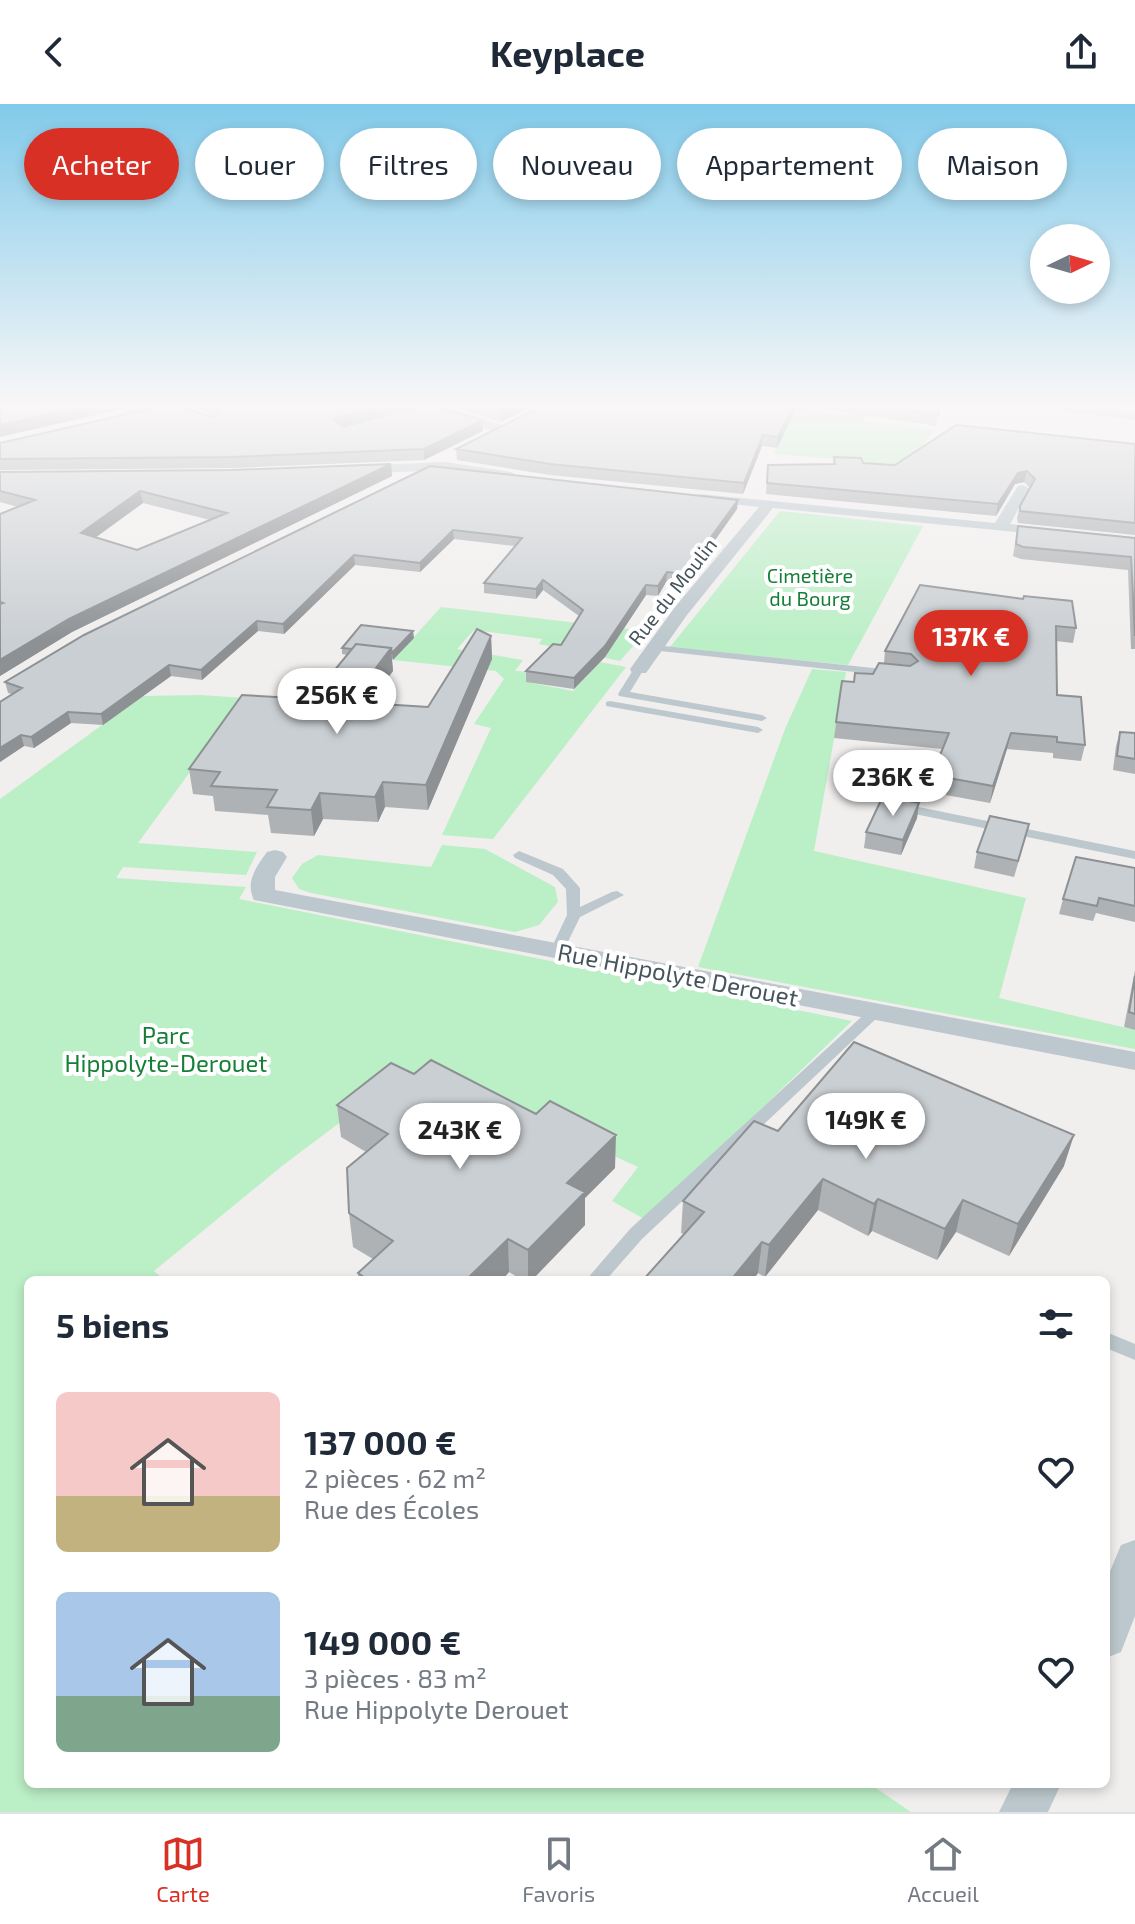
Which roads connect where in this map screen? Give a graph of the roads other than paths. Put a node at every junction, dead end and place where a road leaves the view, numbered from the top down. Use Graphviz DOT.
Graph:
graph roads {
  1 [pos="396,483"];
  2 [pos="384,489"];
  3 [pos="1023,489"];
  4 [pos="692,496"];
  5 [pos="769,504"];
  6 [pos="1001,528"];
  7 [pos="1076,536"];
  8 [pos="654,648"];
  9 [pos="708,662"];
  10 [pos="639,669"];
  11 [pos="780,670"];
  12 [pos="908,675"];
  13 [pos="610,704"];
  14 [pos="762,718"];
  15 [pos="758,730"];
  16 [pos="898,807"];
  17 [pos="519,855"];
  18 [pos="1135,855"];
  19 [pos="275,857"];
  20 [pos="617,895"];
  21 [pos="574,915"];
  22 [pos="557,951"];
  23 [pos="875,1012"];
  24 [pos="1135,1061"];
  25 [pos="599,1276"];
  26 [pos="1110,1342"];
  27 [pos="1135,1352"];
  28 [pos="1135,1559"];
  29 [pos="1110,1626"];
  30 [pos="1036,1788"];
  31 [pos="1023,1812"];
  1 -- 2 [label="street"];
  3 -- 6 [label="street"];
  4 -- 5 [label="street"];
  5 -- 6 [label="street"];
  5 -- 8 [label="street, Rue du Moulin"];
  6 -- 7 [label="street"];
  8 -- 10 [label="street, Rue du Moulin"];
  8 -- 12 [label="lane"];
  9 -- 11 [label="lane"];
  10 -- 14 [label="lane"];
  13 -- 15 [label="lane"];
  16 -- 18 [label="lane"];
  17 -- 21 [label="lane"];
  19 -- 22 [label="street, Rue Hippolyte Derouet"];
  20 -- 21 [label="lane"];
  21 -- 22 [label="lane"];
  22 -- 23 [label="street, Rue Hippolyte Derouet"];
  23 -- 24 [label="street, Rue Hippolyte Derouet"];
  23 -- 25 [label="lane"];
  26 -- 27 [label="lane"];
  28 -- 29 [label="street"];
  30 -- 31 [label="street"];
}
